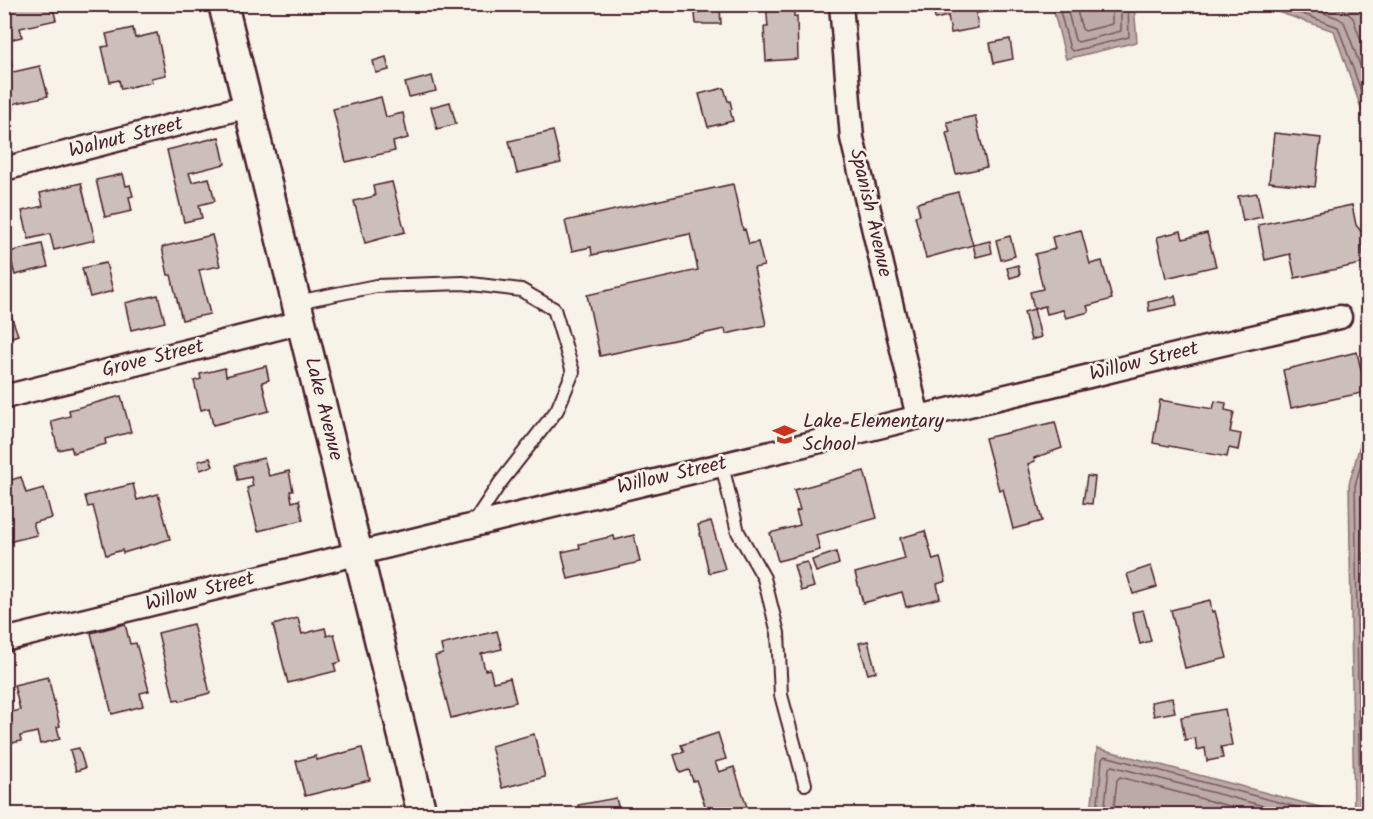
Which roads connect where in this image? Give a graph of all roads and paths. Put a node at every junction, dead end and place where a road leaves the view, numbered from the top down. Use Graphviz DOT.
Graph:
graph roads {
  1 [pos="223,4"];
  2 [pos="841,4"];
  3 [pos="248,106"];
  4 [pos="4,169"];
  5 [pos="299,312"];
  6 [pos="1340,317"];
  7 [pos="4,397"];
  8 [pos="918,417"];
  9 [pos="722,465"];
  10 [pos="472,525"];
  11 [pos="358,553"];
  12 [pos="4,640"];
  13 [pos="804,784"];
  14 [pos="422,814"];
  1 -- 3 [label="street, Lake Avenue"];
  2 -- 8 [label="street, Spanish Avenue"];
  3 -- 4 [label="street, Walnut Street"];
  3 -- 5 [label="street, Lake Avenue"];
  5 -- 7 [label="street, Grove Street"];
  5 -- 10 [label="lane"];
  5 -- 11 [label="street, Lake Avenue"];
  6 -- 8 [label="street, Willow Street"];
  8 -- 9 [label="street, Willow Street"];
  9 -- 10 [label="street, Willow Street"];
  9 -- 13 [label="lane"];
  10 -- 11 [label="street, Willow Street"];
  11 -- 12 [label="street, Willow Street"];
  11 -- 14 [label="street, Lake Avenue"];
}
